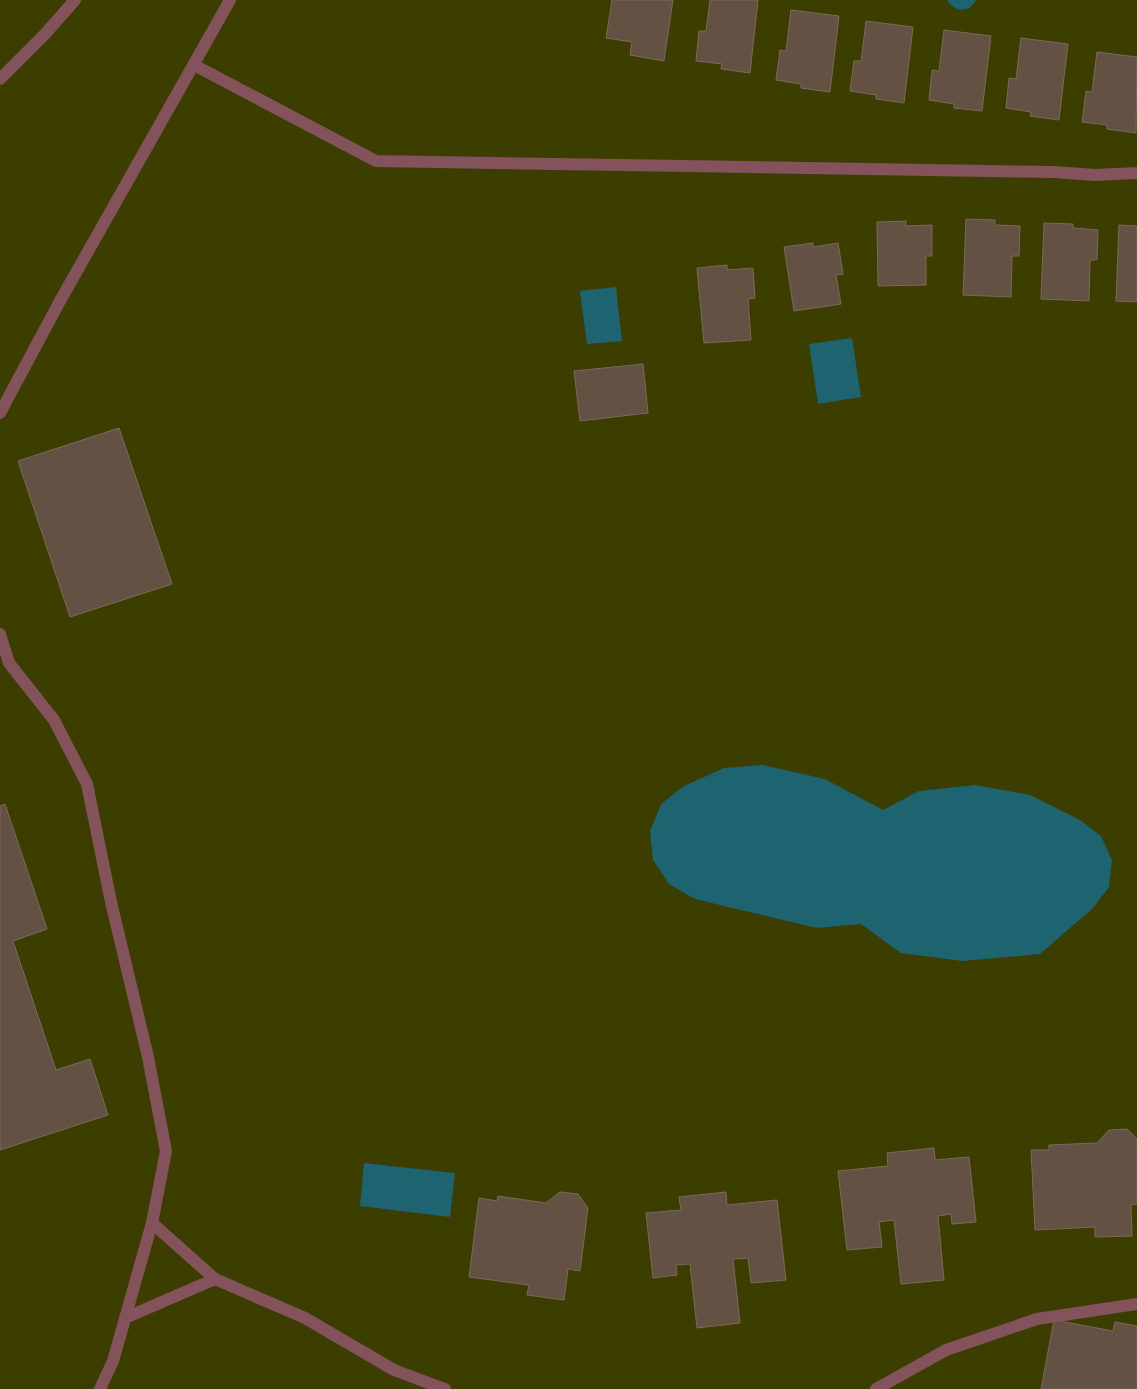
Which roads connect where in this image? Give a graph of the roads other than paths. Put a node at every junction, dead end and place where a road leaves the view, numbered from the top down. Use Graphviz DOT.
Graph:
graph roads {
  1 [pos="75,0"];
  2 [pos="230,0"];
  3 [pos="194,64"];
  4 [pos="0,79"];
  5 [pos="1137,173"];
  6 [pos="20,377"];
  7 [pos="0,399"];
  8 [pos="0,413"];
  9 [pos="0,634"];
  10 [pos="4,666"];
  11 [pos="152,1223"];
  12 [pos="215,1279"];
  13 [pos="1137,1304"];
  14 [pos="125,1318"];
  15 [pos="100,1389"];
  16 [pos="444,1389"];
  17 [pos="876,1389"];
  1 -- 4 [label="street"];
  2 -- 3 [label="street"];
  3 -- 5 [label="street"];
  3 -- 6 [label="street"];
  6 -- 7 [label="street"];
  6 -- 8 [label="street"];
  9 -- 10 [label="street"];
  10 -- 11 [label="street"];
  11 -- 12 [label="street"];
  11 -- 14 [label="street"];
  12 -- 14 [label="street"];
  12 -- 16 [label="street"];
  13 -- 17 [label="street"];
  14 -- 15 [label="street"];
}
